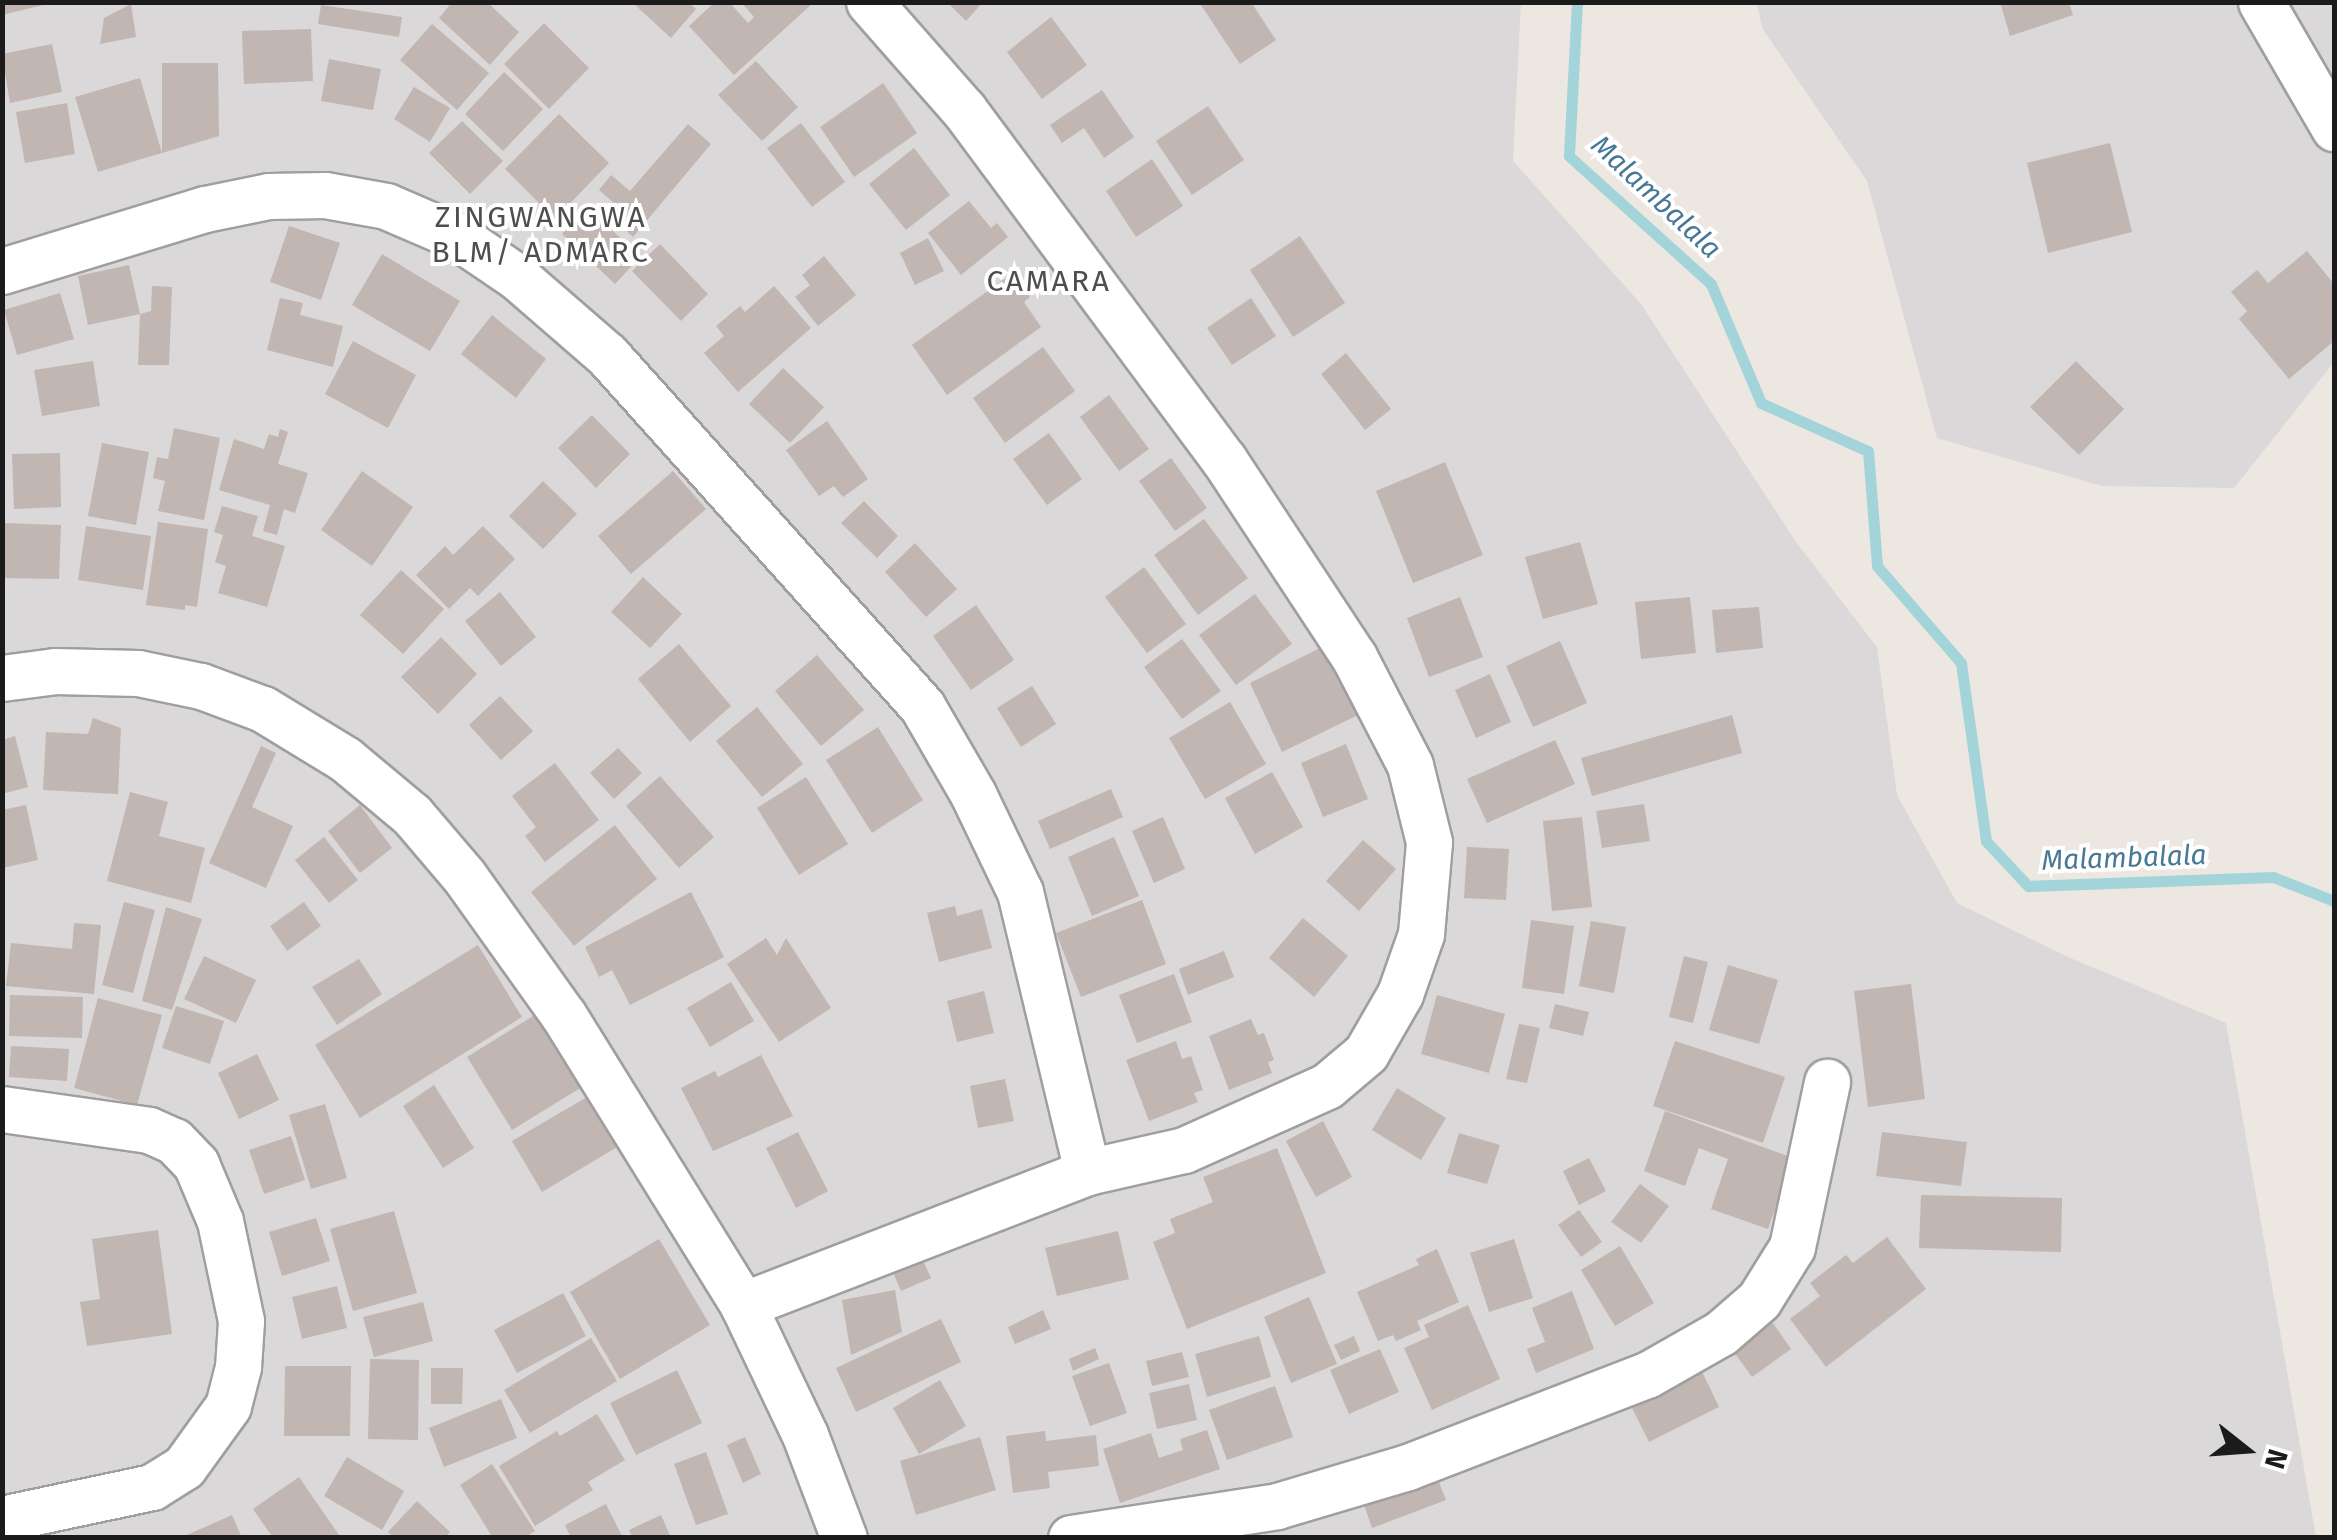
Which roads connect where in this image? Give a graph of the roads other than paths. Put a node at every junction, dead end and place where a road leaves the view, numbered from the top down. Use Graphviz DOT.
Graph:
graph roads {
  1 [pos="869,2"];
  2 [pos="2261,2"];
  3 [pos="2334,128"];
  4 [pos="2,271"];
  5 [pos="2,678"];
  6 [pos="1827,1082"];
  7 [pos="2,1109"];
  8 [pos="1087,1172"];
  9 [pos="743,1305"];
  10 [pos="2,1519"];
  11 [pos="844,1538"];
  12 [pos="1071,1538"];
  1 -- 8 [label="street"];
  2 -- 3 [label="street"];
  4 -- 8 [label="street"];
  5 -- 9 [label="street"];
  6 -- 12 [label="street"];
  7 -- 10 [label="street"];
  8 -- 9 [label="street"];
  9 -- 11 [label="street"];
}
